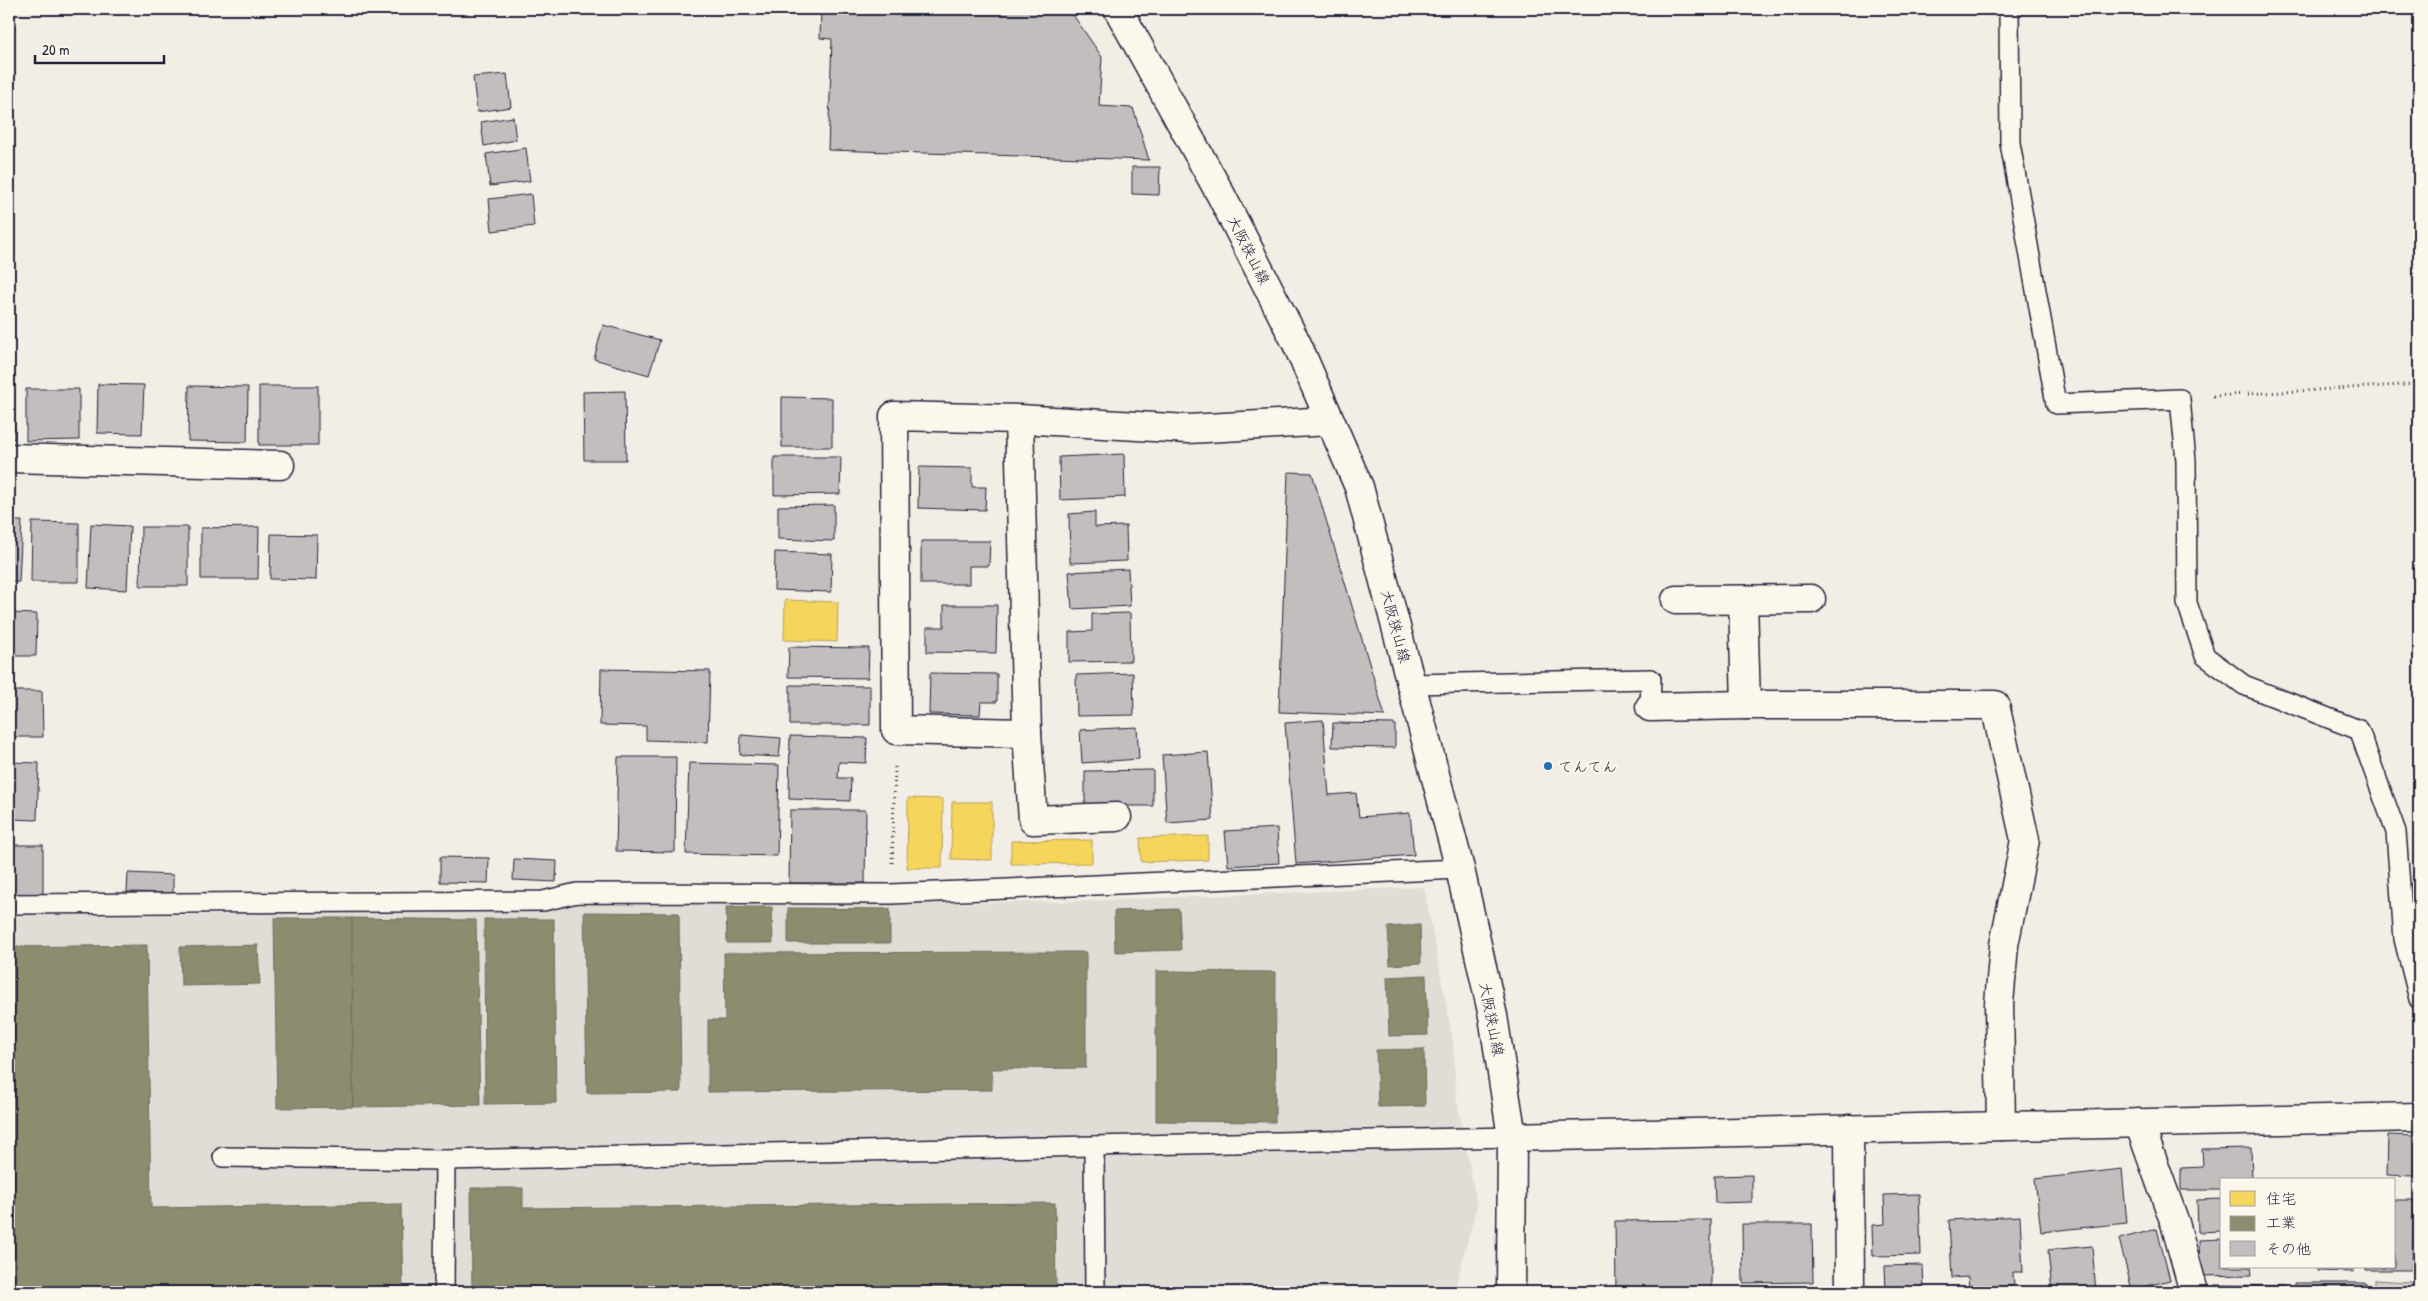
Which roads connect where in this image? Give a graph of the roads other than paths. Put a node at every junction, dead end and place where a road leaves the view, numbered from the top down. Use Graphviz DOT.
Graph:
graph roads {
  1 [pos="1118,9"];
  2 [pos="2008,9"];
  3 [pos="1019,419"];
  4 [pos="1330,421"];
  5 [pos="9,458"];
  6 [pos="280,465"];
  7 [pos="1811,599"];
  8 [pos="1676,600"];
  9 [pos="1743,600"];
  10 [pos="1411,684"];
  11 [pos="1746,705"];
  12 [pos="1650,707"];
  13 [pos="1027,733"];
  14 [pos="1117,817"];
  15 [pos="1460,869"];
  16 [pos="9,904"];
  17 [pos="2419,999"];
  18 [pos="2419,1117"];
  19 [pos="2138,1123"];
  20 [pos="2001,1126"];
  21 [pos="1849,1130"];
  22 [pos="1512,1137"];
  23 [pos="1094,1146"];
  24 [pos="223,1158"];
  25 [pos="445,1160"];
  26 [pos="444,1292"];
  27 [pos="1095,1292"];
  28 [pos="1511,1292"];
  29 [pos="1850,1292"];
  30 [pos="2194,1292"];
  1 -- 4 [label="street, 大阪狭山線"];
  2 -- 17 [label="lane"];
  3 -- 4 [label="street"];
  3 -- 13 [label="street"];
  3 -- 13 [label="street"];
  4 -- 10 [label="street, 大阪狭山線"];
  5 -- 6 [label="street"];
  7 -- 9 [label="street"];
  8 -- 9 [label="street"];
  9 -- 11 [label="street"];
  10 -- 12 [label="lane"];
  10 -- 15 [label="street, 大阪狭山線"];
  11 -- 12 [label="street"];
  11 -- 20 [label="street"];
  13 -- 14 [label="street"];
  15 -- 16 [label="lane"];
  15 -- 22 [label="street, 大阪狭山線"];
  18 -- 19 [label="street"];
  19 -- 20 [label="street"];
  19 -- 30 [label="street"];
  20 -- 21 [label="street"];
  21 -- 22 [label="street"];
  21 -- 29 [label="street"];
  22 -- 23 [label="lane"];
  22 -- 28 [label="street, 大阪狭山線"];
  23 -- 25 [label="lane"];
  23 -- 27 [label="lane"];
  24 -- 25 [label="lane"];
  25 -- 26 [label="lane"];
}
